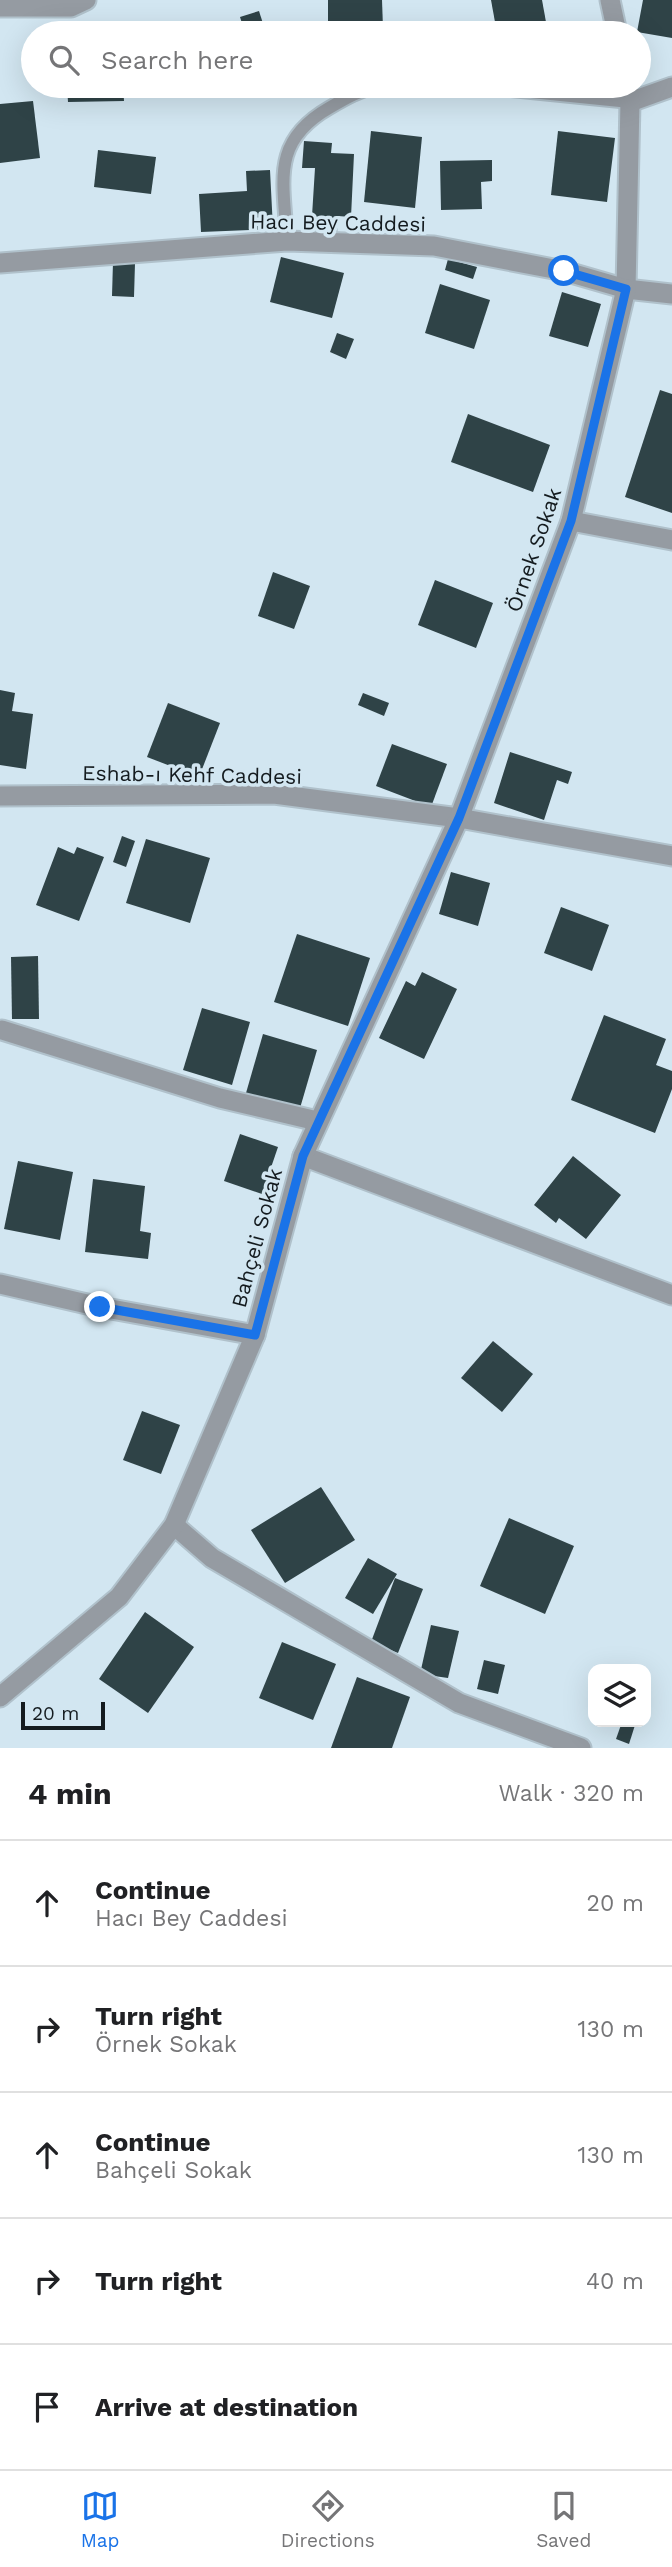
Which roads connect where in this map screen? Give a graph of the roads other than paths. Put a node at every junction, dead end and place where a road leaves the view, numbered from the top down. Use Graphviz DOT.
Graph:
graph roads {
  1 [pos="86,0"];
  2 [pos="610,0"];
  3 [pos="0,7"];
  4 [pos="614,21"];
  5 [pos="672,87"];
  6 [pos="651,90"];
  7 [pos="345,98"];
  8 [pos="629,98"];
  9 [pos="287,241"];
  10 [pos="0,263"];
  11 [pos="626,289"];
  12 [pos="672,294"];
  13 [pos="571,521"];
  14 [pos="672,540"];
  15 [pos="0,796"];
  16 [pos="459,818"];
  17 [pos="672,856"];
  18 [pos="2,1030"];
  19 [pos="317,1121"];
  20 [pos="303,1156"];
  21 [pos="0,1284"];
  22 [pos="672,1295"];
  23 [pos="255,1335"];
  24 [pos="174,1525"];
  25 [pos="0,1697"];
  26 [pos="581,1748"];
  1 -- 3 [label="street"];
  2 -- 4 [label="street"];
  5 -- 6 [label="street"];
  7 -- 9 [label="lane"];
  8 -- 11 [label="street, Örnek Sokak"];
  9 -- 10 [label="street, Hacı Bey Caddesi"];
  9 -- 11 [label="street, Hacı Bey Caddesi"];
  11 -- 12 [label="street, Hacı Bey Caddesi"];
  11 -- 13 [label="street, Örnek Sokak"];
  13 -- 14 [label="street"];
  13 -- 16 [label="street, Örnek Sokak"];
  15 -- 16 [label="street, Eshab-ı Kehf Caddesi"];
  16 -- 17 [label="street, Eshab-ı Kehf Caddesi"];
  16 -- 19 [label="street, Bahçeli Sokak"];
  18 -- 19 [label="street"];
  19 -- 20 [label="street, Bahçeli Sokak"];
  20 -- 22 [label="street"];
  20 -- 23 [label="street, Bahçeli Sokak"];
  21 -- 23 [label="street"];
  23 -- 24 [label="street, Bahçeli Sokak"];
  24 -- 25 [label="street, Bahçeli Sokak"];
  24 -- 26 [label="street"];
}
